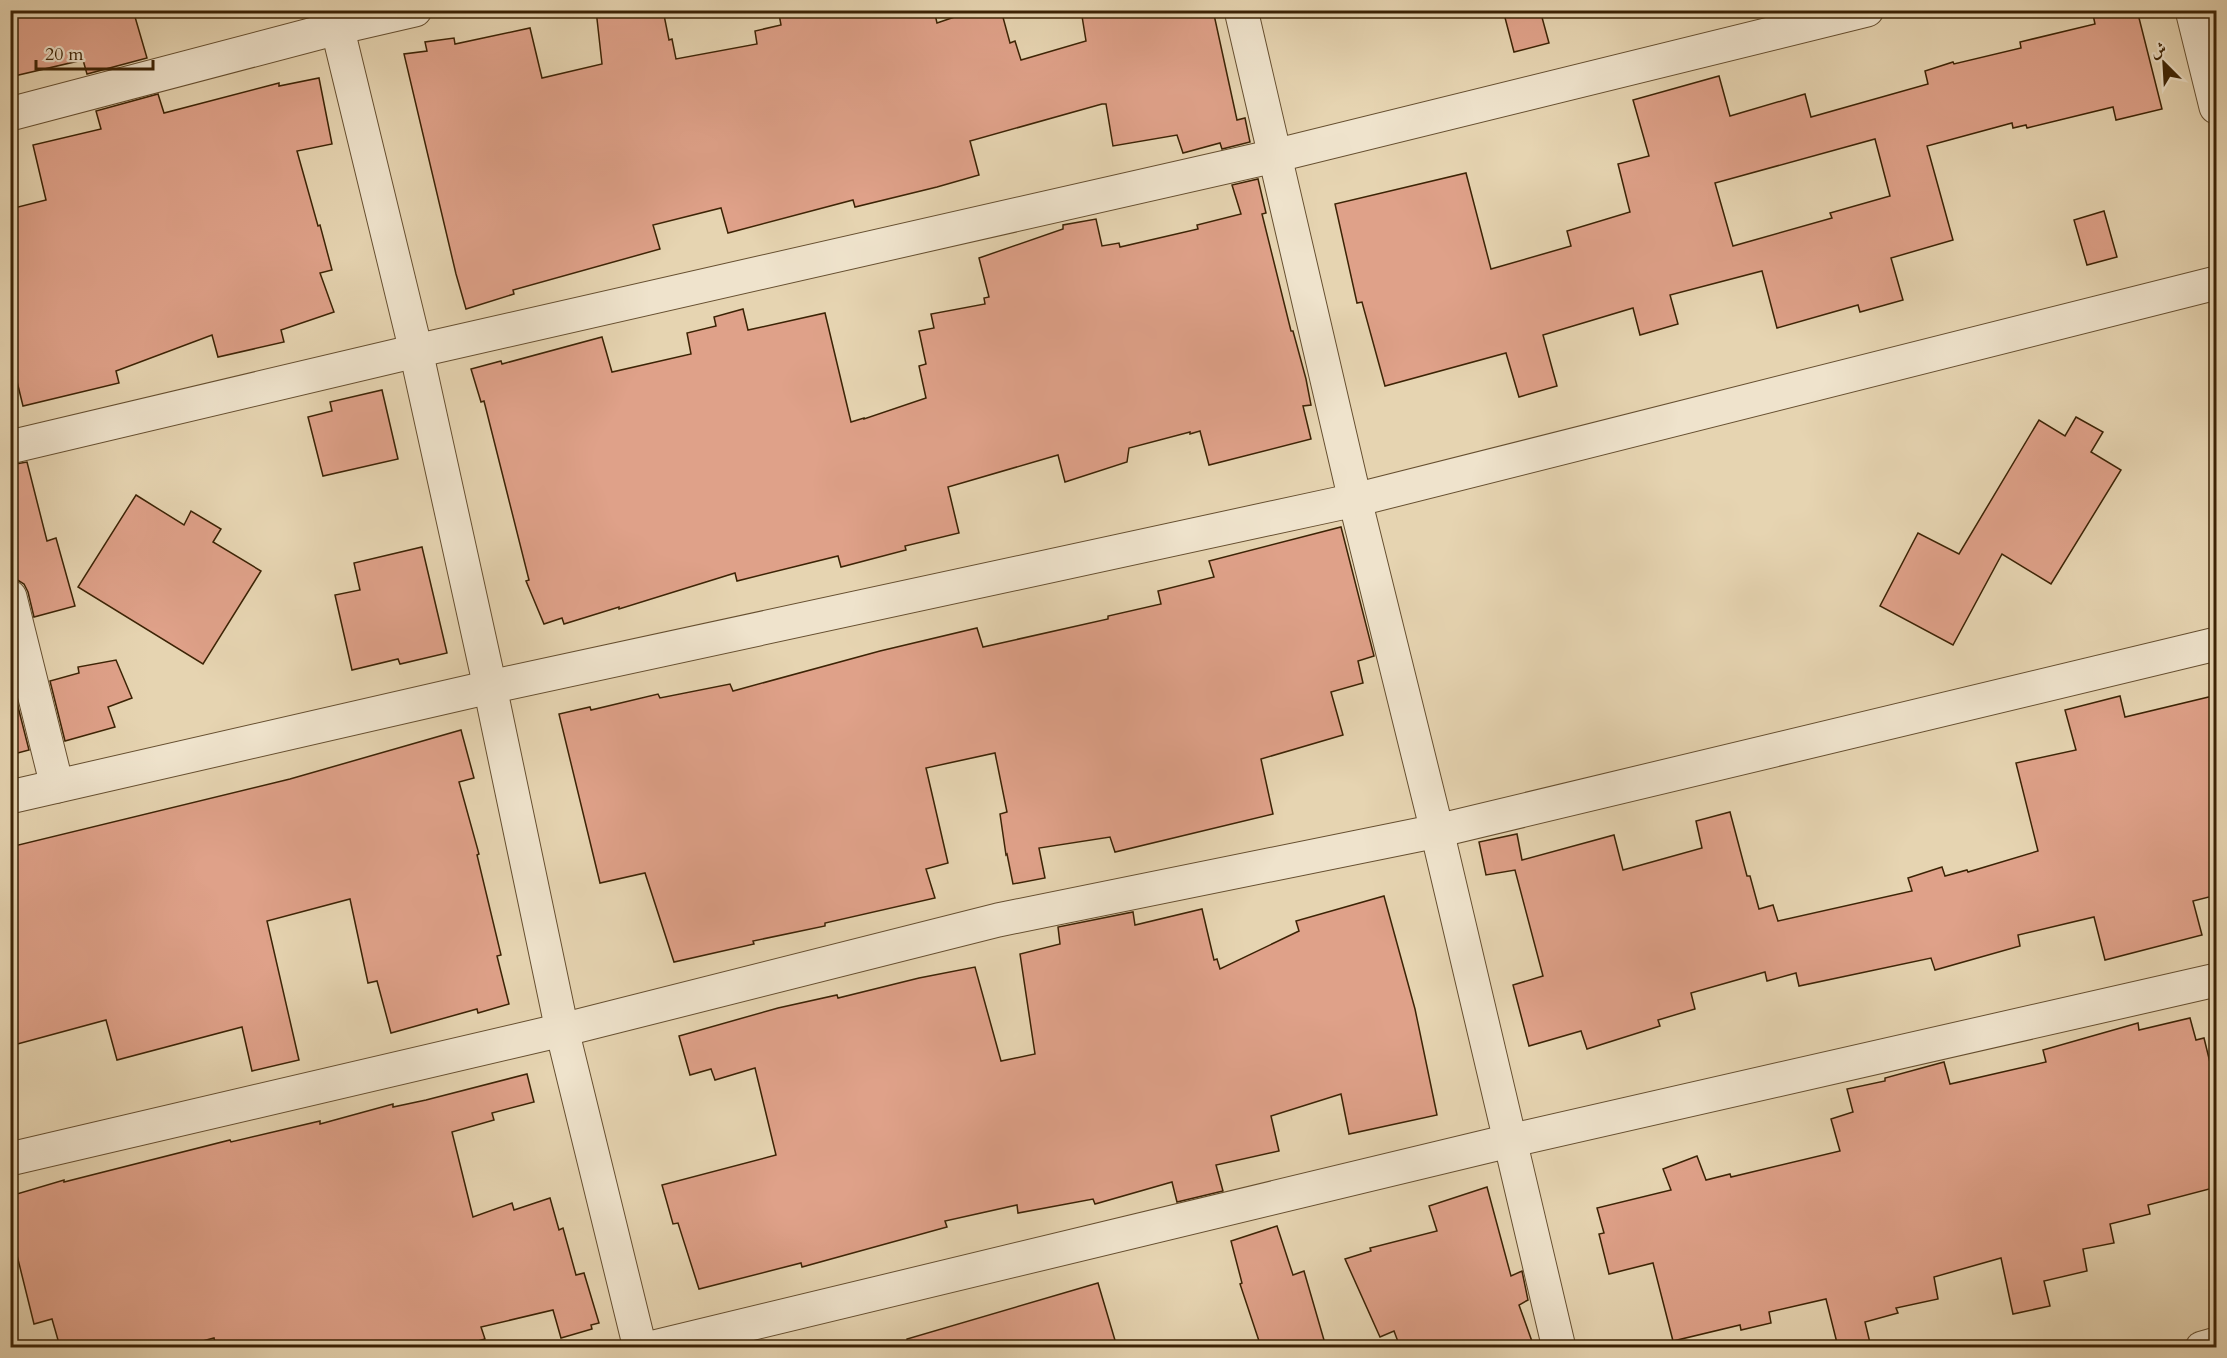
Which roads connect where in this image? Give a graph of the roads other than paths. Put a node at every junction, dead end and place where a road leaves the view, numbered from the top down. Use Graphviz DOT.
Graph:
graph roads {
  1 [pos="415,10"];
  2 [pos="1241,10"];
  3 [pos="1867,10"];
  4 [pos="2192,10"];
  5 [pos="335,19"];
  6 [pos="2217,107"];
  7 [pos="10,114"];
  8 [pos="1274,156"];
  9 [pos="2217,283"];
  10 [pos="416,351"];
  11 [pos="10,447"];
  12 [pos="1355,500"];
  13 [pos="10,597"];
  14 [pos="2217,644"];
  15 [pos="490,687"];
  16 [pos="57,786"];
  17 [pos="10,796"];
  18 [pos="1437,831"];
  19 [pos="2217,980"];
  20 [pos="562,1030"];
  21 [pos="1509,1141"];
  22 [pos="10,1159"];
  23 [pos="2217,1344"];
  24 [pos="640,1347"];
  25 [pos="650,1347"];
  26 [pos="1558,1347"];
  27 [pos="2202,1347"];
  1 -- 5 [label="street"];
  2 -- 8 [label="street"];
  3 -- 8 [label="street"];
  4 -- 6 [label="street"];
  5 -- 7 [label="street"];
  5 -- 10 [label="street"];
  8 -- 10 [label="street"];
  8 -- 12 [label="street"];
  9 -- 12 [label="street"];
  10 -- 11 [label="street"];
  10 -- 15 [label="street"];
  12 -- 15 [label="street"];
  12 -- 18 [label="street"];
  13 -- 16 [label="street"];
  14 -- 18 [label="street"];
  15 -- 16 [label="street"];
  15 -- 20 [label="street"];
  16 -- 17 [label="street"];
  18 -- 20 [label="street"];
  18 -- 21 [label="street"];
  19 -- 21 [label="street"];
  20 -- 22 [label="street"];
  20 -- 24 [label="street"];
  21 -- 25 [label="street"];
  21 -- 26 [label="street"];
  23 -- 27 [label="street"];
}
